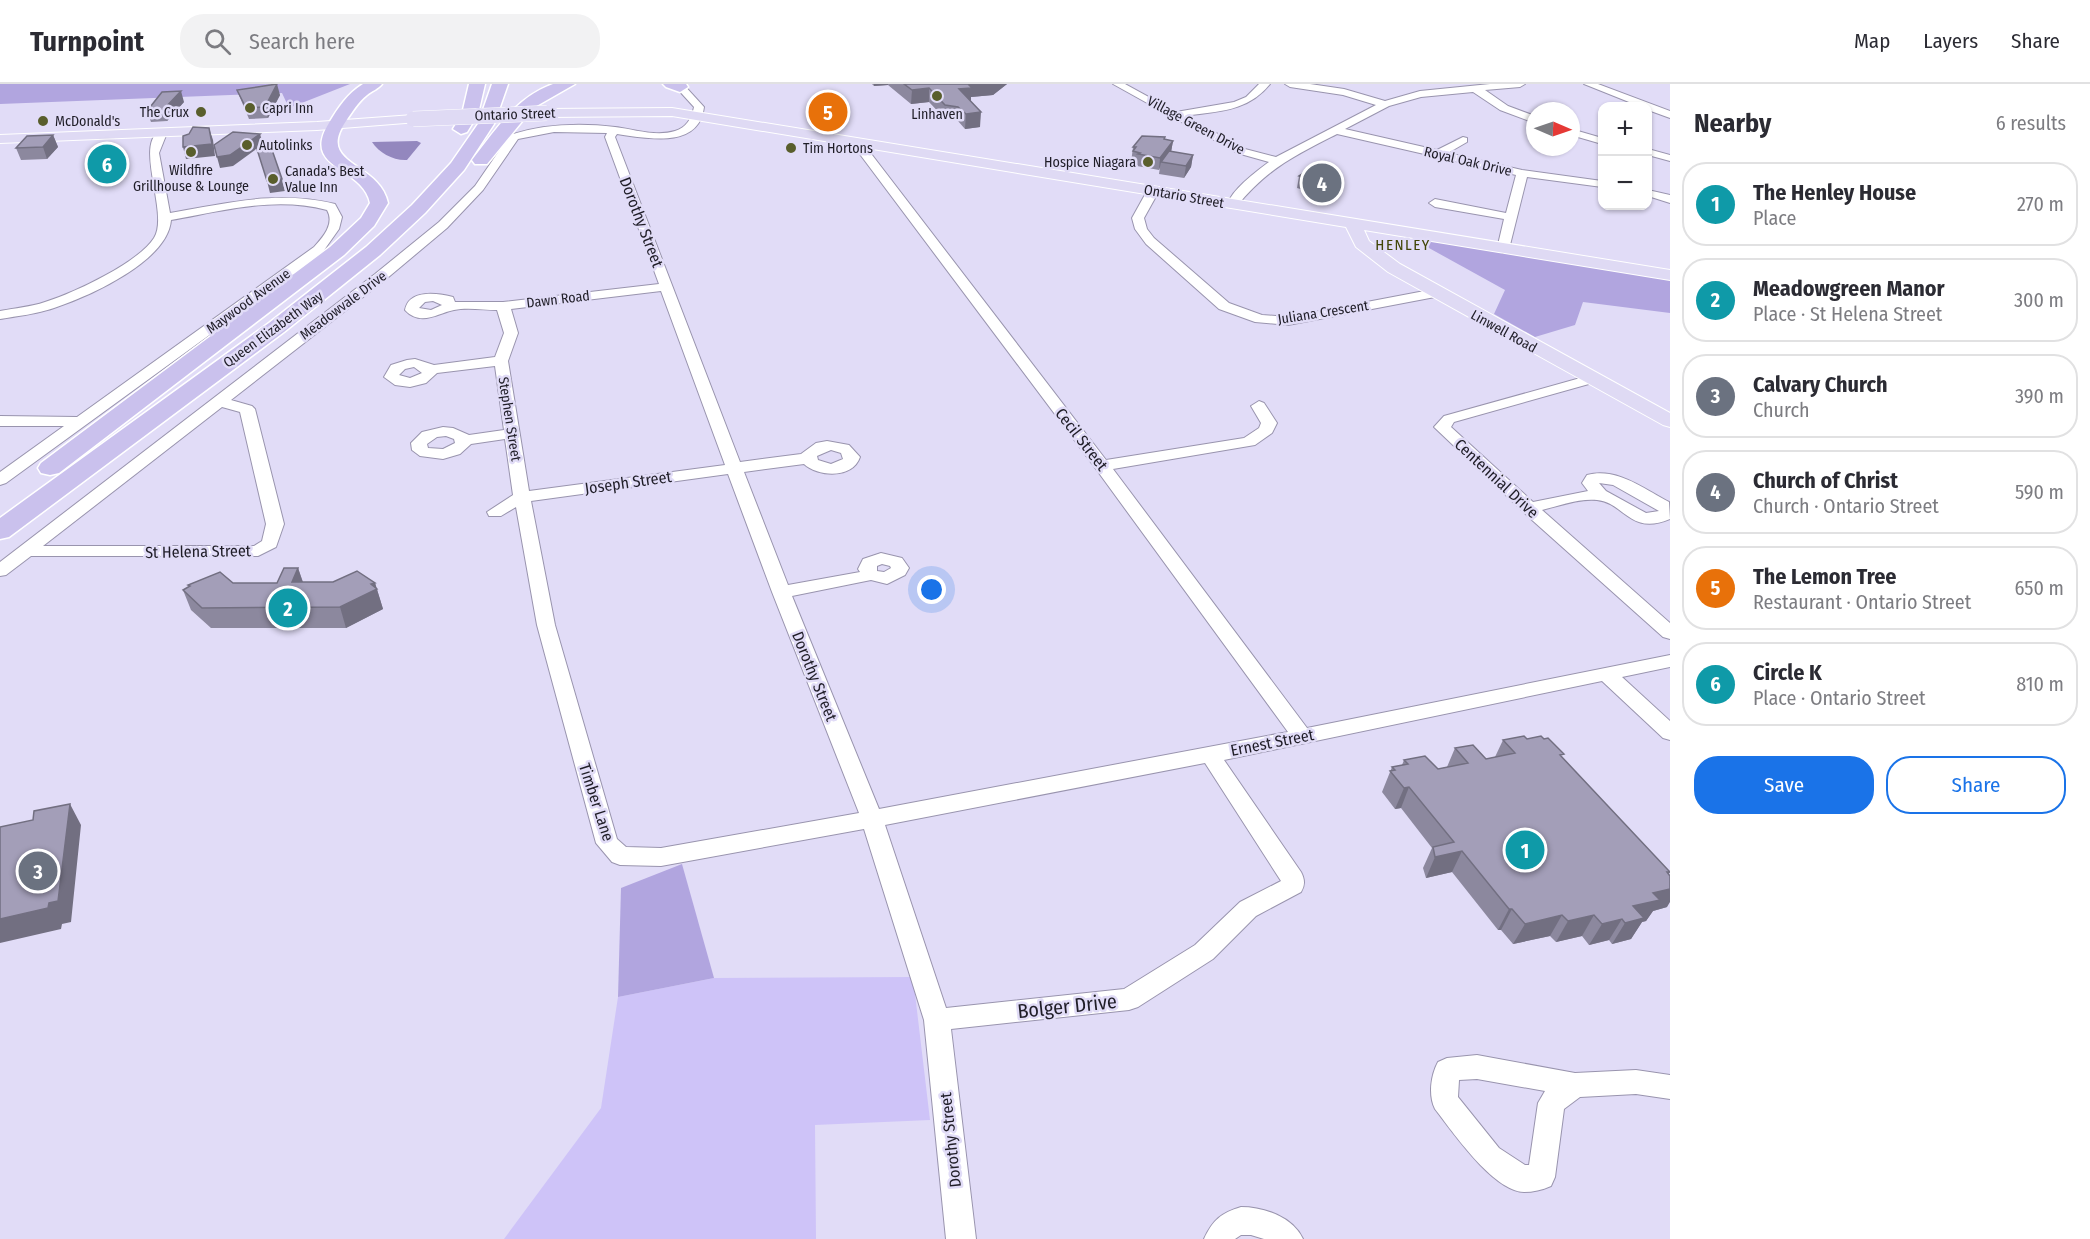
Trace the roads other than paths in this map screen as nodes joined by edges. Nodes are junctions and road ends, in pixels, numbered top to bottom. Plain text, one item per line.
1 (374, 84) edge
2 (477, 84) edge
3 (500, 84) edge
4 (567, 84) edge
5 (1118, 84) edge
6 (1265, 84) edge
7 (1290, 84) edge
8 (1520, 84) edge
9 (1589, 84) edge
10 (676, 85) edge
11 (1476, 89) junction
12 (1384, 104) junction
13 (1175, 115) junction
14 (1670, 115) edge
15 (698, 117) junction
16 (1526, 117) edge
17 (332, 125) junction
18 (615, 130) junction
19 (1335, 130) junction
20 (162, 133) junction
21 (1580, 135) edge
22 (0, 139) edge
23 (1463, 140) dead end
24 (1598, 140) edge
25 (864, 143) junction
26 (1652, 153) edge
27 (1438, 154) junction
28 (1670, 158) edge
29 (1277, 162) junction
30 (1522, 173) junction
31 (1598, 183) edge
32 (1153, 191) junction
33 (1652, 194) edge
34 (1670, 199) edge
35 (1435, 203) dead end
36 (1232, 204) junction
37 (165, 217) junction
38 (1511, 217) junction
39 (1353, 224) junction
40 (1503, 249) junction
41 (1670, 276) edge
42 (335, 284) junction
43 (666, 286) junction
44 (1435, 292) junction
45 (449, 306) dead end
46 (503, 306) junction
47 (0, 315) edge
48 (501, 361) junction
49 (430, 370) dead end
50 (1591, 379) junction
51 (218, 401) junction
52 (1259, 406) dead end
53 (0, 421) edge
54 (82, 422) junction
55 (1670, 422) edge
56 (513, 432) junction
57 (464, 440) dead end
58 (809, 458) dead end
59 (1102, 465) junction
60 (734, 467) junction
61 (0, 480) edge
62 (1599, 494) dead end
63 (522, 497) junction
64 (0, 506) edge
65 (1530, 508) junction
66 (495, 512) dead end
67 (0, 531) edge
68 (27, 550) junction
69 (0, 571) edge
70 (871, 575) dead end
71 (781, 592) junction
72 (1670, 633) edge
73 (1670, 661) edge
74 (1606, 674) junction
75 (1670, 733) edge
76 (1302, 736) junction
77 (1210, 755) junction
78 (872, 819) junction
79 (937, 1020) junction
80 (1575, 1085) junction
81 (1670, 1087) edge
82 (961, 1239) edge
83 (1219, 1239) edge
84 (1288, 1239) edge

1 - 17 highway
2 - 64 highway, Queen Elizabeth Way
3 - 42 highway, Queen Elizabeth Way
4 - 42 highway
5 - 13 street, Village Green Drive
6 - 13 street
7 - 12 street
8 - 11 street
9 - 14 street
10 - 15 street
11 - 12 street
11 - 16 street
12 - 19 street
13 - 29 street, Village Green Drive
15 - 17 main road, Ontario Street
15 - 18 street, Meadowvale Drive
15 - 25 main road, Ontario Street
17 - 20 main road, Ontario Street
17 - 64 highway
18 - 43 street, Dorothy Street
18 - 51 street, Meadowvale Drive
19 - 27 street, Royal Oak Drive
19 - 29 street
20 - 22 main road, Ontario Street
20 - 37 street
21 - 24 street
23 - 27 street
25 - 32 main road, Ontario Street
25 - 59 street, Cecil Street
26 - 28 street
27 - 30 street, Royal Oak Drive
29 - 36 street
30 - 31 street, Royal Oak Drive
30 - 38 street
32 - 36 main road, Ontario Street
32 - 44 street, Juliana Crescent
33 - 34 street
35 - 38 street
36 - 39 main road, Ontario Street
37 - 47 street
37 - 54 street, Maywood Avenue
38 - 40 street
39 - 40 main road, Ontario Street
39 - 44 main road, Linwell Road
40 - 41 main road, Ontario Street
42 - 67 highway, Queen Elizabeth Way
43 - 46 street, Dawn Road
43 - 60 street, Dorothy Street
44 - 50 main road, Linwell Road
45 - 46 street, Dawn Road
46 - 48 street, Stephen Street
48 - 49 street
48 - 56 street, Stephen Street
50 - 55 main road, Linwell Road
50 - 65 street, Centennial Drive
51 - 68 street, Meadowvale Drive
51 - 68 street, St Helena Street
52 - 59 street
53 - 54 street
54 - 61 street, Maywood Avenue
56 - 57 street
56 - 63 street, Stephen Street
58 - 60 street, Joseph Street
59 - 76 street, Cecil Street
60 - 63 street, Joseph Street
60 - 71 street, Dorothy Street
62 - 65 street
63 - 66 street
63 - 78 street, Timber Lane
65 - 72 street, Centennial Drive
68 - 69 street, Meadowvale Drive
70 - 71 street
71 - 78 street, Dorothy Street
73 - 74 street, Ernest Street
74 - 75 street
74 - 76 street, Ernest Street
76 - 77 street, Ernest Street
77 - 78 street, Ernest Street
77 - 79 street, Bolger Drive
78 - 79 street, Dorothy Street
79 - 82 street, Dorothy Street
80 - 80 street
80 - 81 street
83 - 84 street

